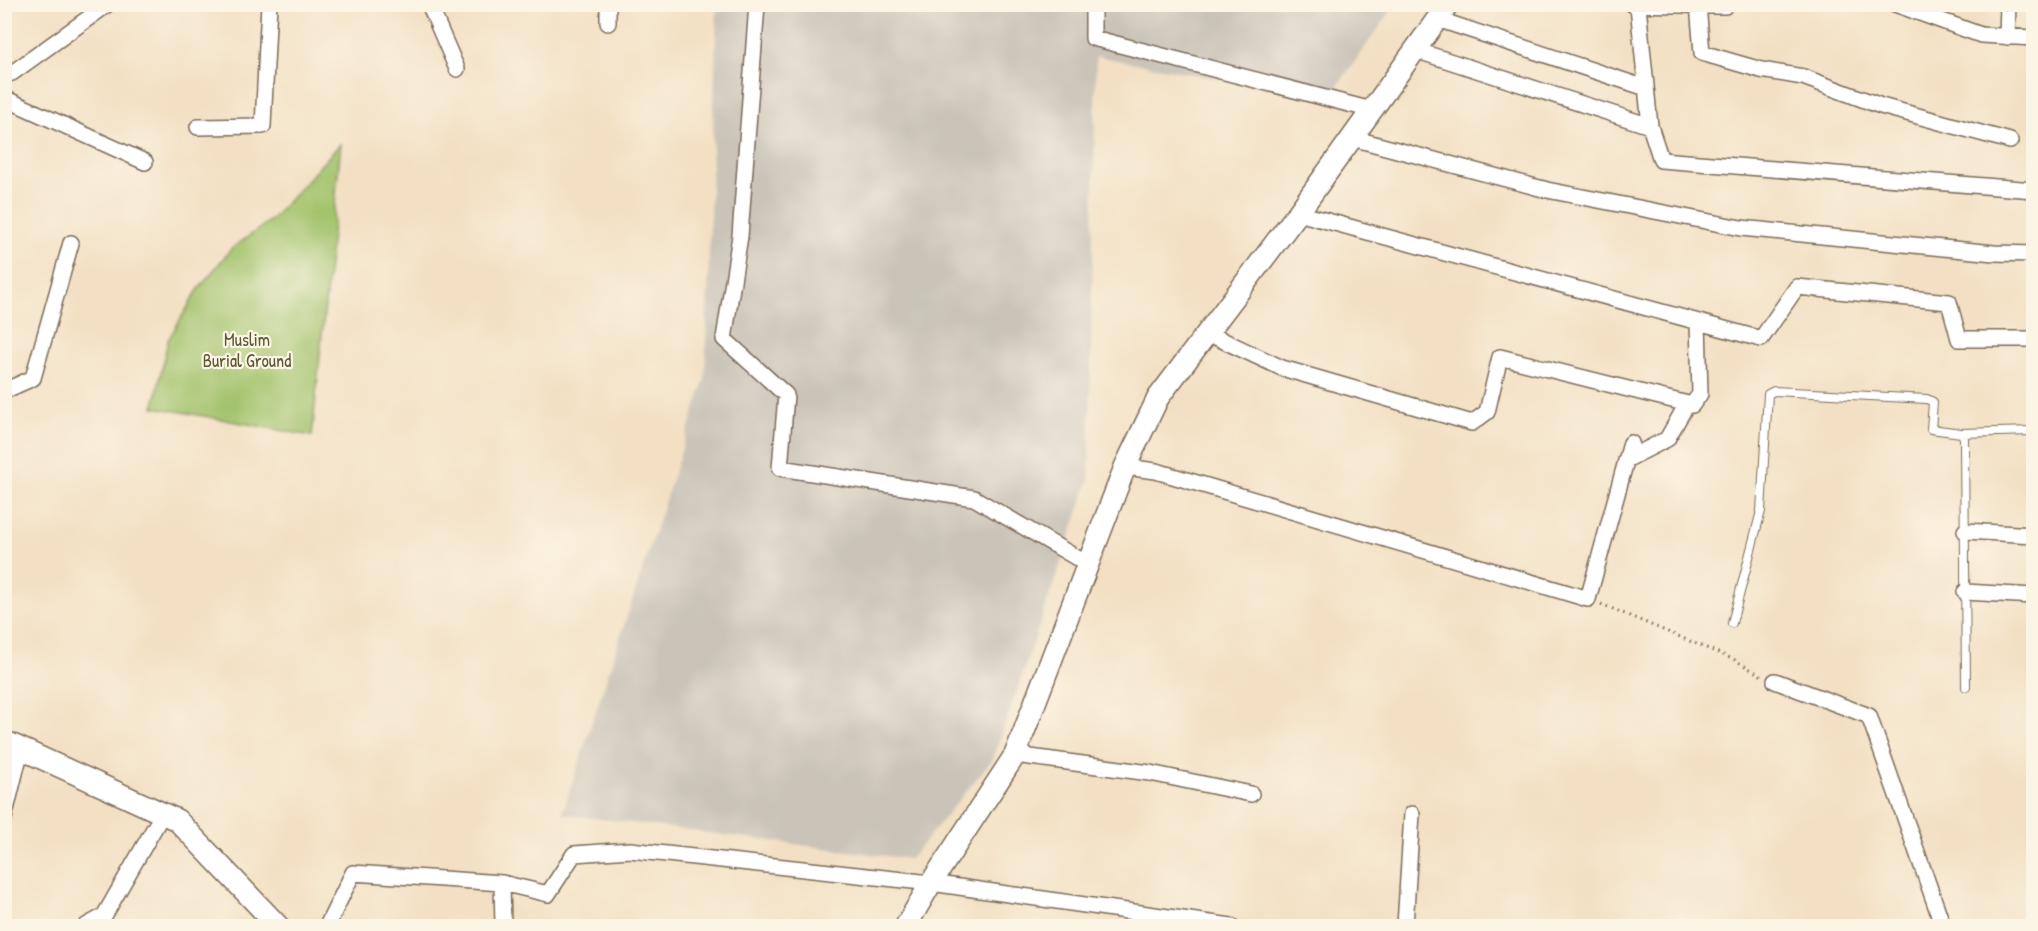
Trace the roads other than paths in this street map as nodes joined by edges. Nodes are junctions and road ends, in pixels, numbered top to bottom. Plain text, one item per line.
1 (108, 4) edge
2 (269, 4) edge
3 (429, 4) edge
4 (608, 4) edge
5 (757, 4) edge
6 (1093, 4) edge
7 (1896, 4) edge
8 (2008, 4) edge
9 (1635, 5) edge
10 (1698, 5) edge
11 (1725, 6) dead end
12 (1442, 12) edge
13 (608, 23) dead end
14 (2007, 37) junction
15 (2034, 38) edge
16 (1415, 50) junction
17 (457, 69) dead end
18 (4, 74) edge
19 (1646, 88) junction
20 (4, 98) edge
21 (1372, 110) junction
22 (1650, 126) junction
23 (198, 127) dead end
24 (1352, 138) junction
25 (2010, 141) dead end
26 (146, 162) dead end
27 (2034, 190) edge
28 (1298, 213) junction
29 (71, 243) dead end
30 (2034, 254) edge
31 (1698, 322) junction
32 (1207, 333) junction
33 (2034, 339) edge
34 (4, 391) edge
35 (1687, 404) junction
36 (2034, 431) edge
37 (1961, 433) junction
38 (1631, 443) dead end
39 (1626, 460) junction
40 (1125, 467) junction
41 (1965, 531) junction
42 (2034, 535) edge
43 (1089, 565) junction
44 (1965, 592) junction
45 (2034, 596) edge
46 (1732, 623) dead end
47 (1775, 681) road end
48 (1966, 687) dead end
49 (13, 745) edge
50 (1015, 755) junction
51 (1251, 794) dead end
52 (162, 813) junction
53 (1413, 814) dead end
54 (4, 818) edge
55 (502, 883) junction
56 (932, 883) junction
57 (104, 916) junction
58 (86, 927) edge
59 (115, 927) edge
60 (278, 927) edge
61 (327, 927) edge
62 (503, 927) edge
63 (906, 927) edge
64 (1231, 927) edge
65 (1405, 927) edge
66 (1943, 927) edge

1 - 18 street
2 - 23 street
3 - 17 street
4 - 13 street
5 - 43 street
6 - 21 street
7 - 14 street
8 - 14 street
9 - 10 street
9 - 19 street
10 - 11 street
10 - 25 street
12 - 16 main road
12 - 19 street
14 - 15 street
16 - 21 main road
16 - 22 street
19 - 22 street
20 - 26 street
21 - 24 main road
22 - 27 street
24 - 28 main road
24 - 30 street
28 - 31 street
28 - 32 main road
29 - 34 street
31 - 33 street
31 - 35 street
32 - 35 street
32 - 40 main road
35 - 39 street
36 - 37 lane
37 - 41 lane
37 - 46 lane
38 - 39 street
39 - 40 street
40 - 43 main road
41 - 42 street
41 - 44 lane
43 - 50 main road
44 - 45 street
44 - 48 lane
47 - 66 street
49 - 52 main road
49 - 54 street
50 - 51 street
50 - 56 main road
52 - 57 street
52 - 60 main road
53 - 65 street
55 - 56 street
55 - 61 street
55 - 62 street
56 - 63 main road
56 - 64 street
57 - 58 street
57 - 59 street

